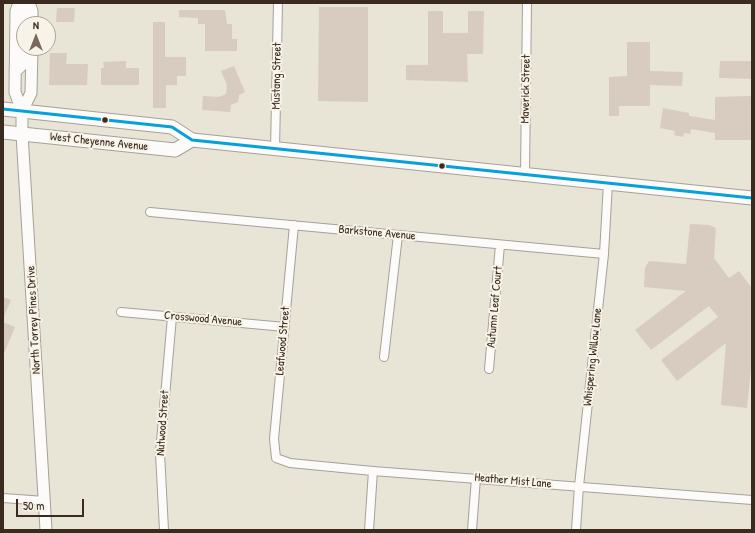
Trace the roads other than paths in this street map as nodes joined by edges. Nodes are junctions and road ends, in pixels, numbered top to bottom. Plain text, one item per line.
1 (20, 3) edge
2 (29, 3) edge
3 (278, 3) edge
4 (527, 3) edge
5 (22, 16) edge
6 (32, 16) edge
7 (24, 56) edge
8 (32, 56) edge
9 (15, 72) junction
10 (3, 109) edge
11 (22, 111) junction
12 (3, 132) edge
13 (22, 134) junction
14 (192, 140) junction
15 (275, 149) junction
16 (525, 175) junction
17 (608, 183) junction
18 (752, 198) edge
19 (150, 212) dead end
20 (294, 225) junction
21 (398, 234) junction
22 (500, 245) junction
23 (604, 254) junction
24 (121, 312) dead end
25 (172, 317) junction
26 (284, 327) junction
27 (384, 357) dead end
28 (489, 369) dead end
29 (276, 458) joint
30 (373, 471) junction
31 (476, 478) junction
32 (579, 486) junction
33 (3, 498) edge
34 (752, 500) edge
35 (45, 501) junction
36 (46, 530) edge
37 (164, 530) edge
38 (369, 530) edge
39 (472, 530) edge
40 (576, 530) edge

1 - 5 main road
1 - 9 main road, North Torrey Pines Drive
2 - 6 main road
3 - 15 street, Mustang Street
4 - 16 street, Maverick Street
7 - 9 main road
8 - 11 main road, North Torrey Pines Drive
9 - 11 main road, North Torrey Pines Drive
10 - 11 main road, West Cheyenne Avenue
11 - 13 main road, North Torrey Pines Drive
11 - 14 main road, West Cheyenne Avenue
12 - 13 main road, West Cheyenne Avenue
13 - 14 main road, West Cheyenne Avenue
13 - 35 main road, North Torrey Pines Drive
14 - 15 main road, West Cheyenne Avenue
15 - 16 main road, West Cheyenne Avenue
16 - 17 main road, West Cheyenne Avenue
17 - 18 main road, West Cheyenne Avenue
17 - 23 street, Whispering Willow Lane
19 - 20 street, Barkstone Avenue
20 - 21 street, Barkstone Avenue
20 - 26 street, Leafwood Street
21 - 22 street, Barkstone Avenue
21 - 27 street
22 - 23 street, Barkstone Avenue
22 - 28 street, Autumn Leaf Court
23 - 32 street, Whispering Willow Lane
24 - 25 street, Crosswood Avenue
25 - 26 street, Crosswood Avenue
25 - 37 street, Nutwood Street
26 - 29 street, Leafwood Street
29 - 30 street, Heather Mist Lane
30 - 31 street, Heather Mist Lane
30 - 38 street
31 - 32 street, Heather Mist Lane
31 - 39 street
32 - 34 street, Heather Mist Lane
32 - 40 street, Whispering Willow Lane
33 - 35 street
35 - 36 main road, North Torrey Pines Drive

